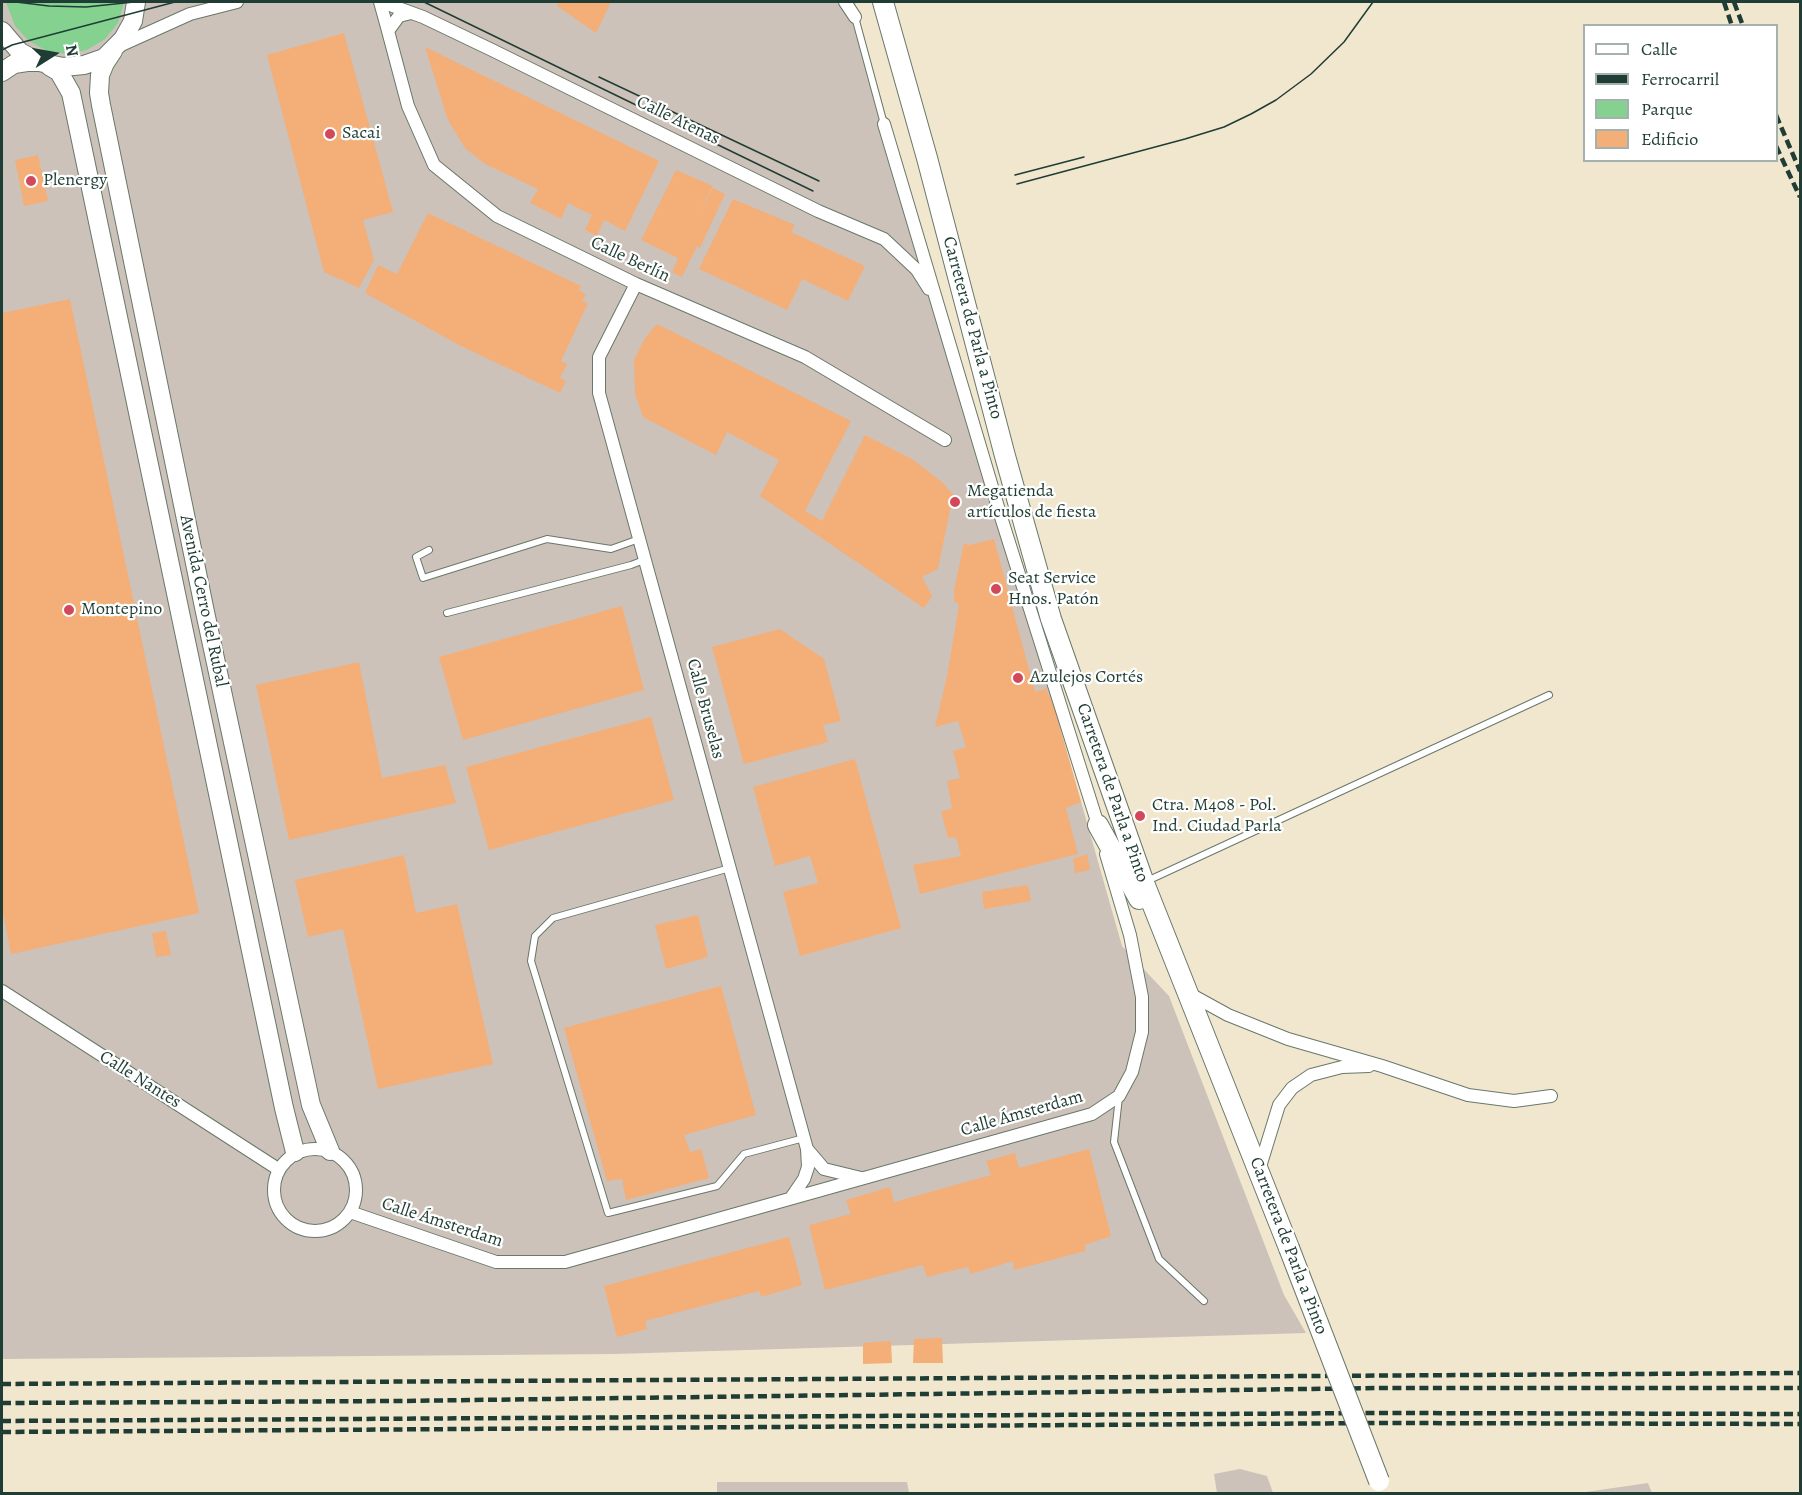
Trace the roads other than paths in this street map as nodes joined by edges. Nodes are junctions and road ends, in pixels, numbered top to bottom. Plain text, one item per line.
1 (136, 2) edge
2 (237, 2) edge
3 (381, 2) edge
4 (844, 2) edge
5 (851, 2) edge
6 (883, 2) edge
7 (411, 13) junction
8 (855, 17) junction
9 (388, 31) junction
10 (2, 32) edge
11 (114, 49) junction
12 (44, 64) junction
13 (2, 72) edge
14 (884, 124) joint
15 (636, 284) junction
16 (937, 300) junction
17 (945, 440) dead end
18 (639, 539) junction
19 (429, 550) dead end
20 (645, 560) junction
21 (447, 613) dead end
22 (1549, 694) dead end
23 (1098, 825) junction
24 (730, 868) junction
25 (1144, 883) junction
26 (1179, 970) junction
27 (2, 992) edge
28 (1188, 993) junction
29 (1382, 1066) junction
30 (1119, 1096) junction
31 (1551, 1096) dead end
32 (805, 1143) junction
33 (330, 1151) junction
34 (295, 1152) junction
35 (278, 1169) junction
36 (1258, 1171) junction
37 (862, 1178) junction
38 (791, 1198) junction
39 (350, 1212) junction
40 (1204, 1301) dead end
41 (1382, 1487) edge

1 - 11 street, Avenida Cerro del Rubal
2 - 11 street
3 - 7 street, Calle Atenas
3 - 9 street, Calle Berlín
4 - 8 street
5 - 8 lane
6 - 25 main road, Carretera de Parla a Pinto
7 - 9 street
7 - 16 street, Calle Atenas
8 - 14 lane
9 - 15 street, Calle Berlín
10 - 12 street, Avenida Cerro del Rubal
11 - 12 street
11 - 33 street, Avenida Cerro del Rubal
12 - 13 street
12 - 34 street, Avenida Cerro del Rubal
14 - 16 street, Calle Ámsterdam
15 - 17 street, Calle Berlín
15 - 18 street, Calle Bruselas
16 - 23 street, Calle Ámsterdam
18 - 19 lane
18 - 20 street, Calle Bruselas
20 - 21 lane
20 - 24 street, Calle Bruselas
22 - 25 lane
23 - 26 main road
23 - 30 street, Calle Ámsterdam
24 - 32 street, Calle Bruselas
24 - 32 lane
25 - 26 main road, Carretera de Parla a Pinto
26 - 28 main road, Carretera de Parla a Pinto
27 - 35 street, Calle Nantes
28 - 29 street
28 - 36 main road, Carretera de Parla a Pinto
29 - 31 street
29 - 36 street
30 - 37 street, Calle Ámsterdam
30 - 40 lane
32 - 37 street
32 - 38 street
33 - 34 street
33 - 39 street
34 - 35 street
35 - 39 street
36 - 41 main road, Carretera de Parla a Pinto, bridge
37 - 38 street, Calle Ámsterdam
38 - 39 street, Calle Ámsterdam

